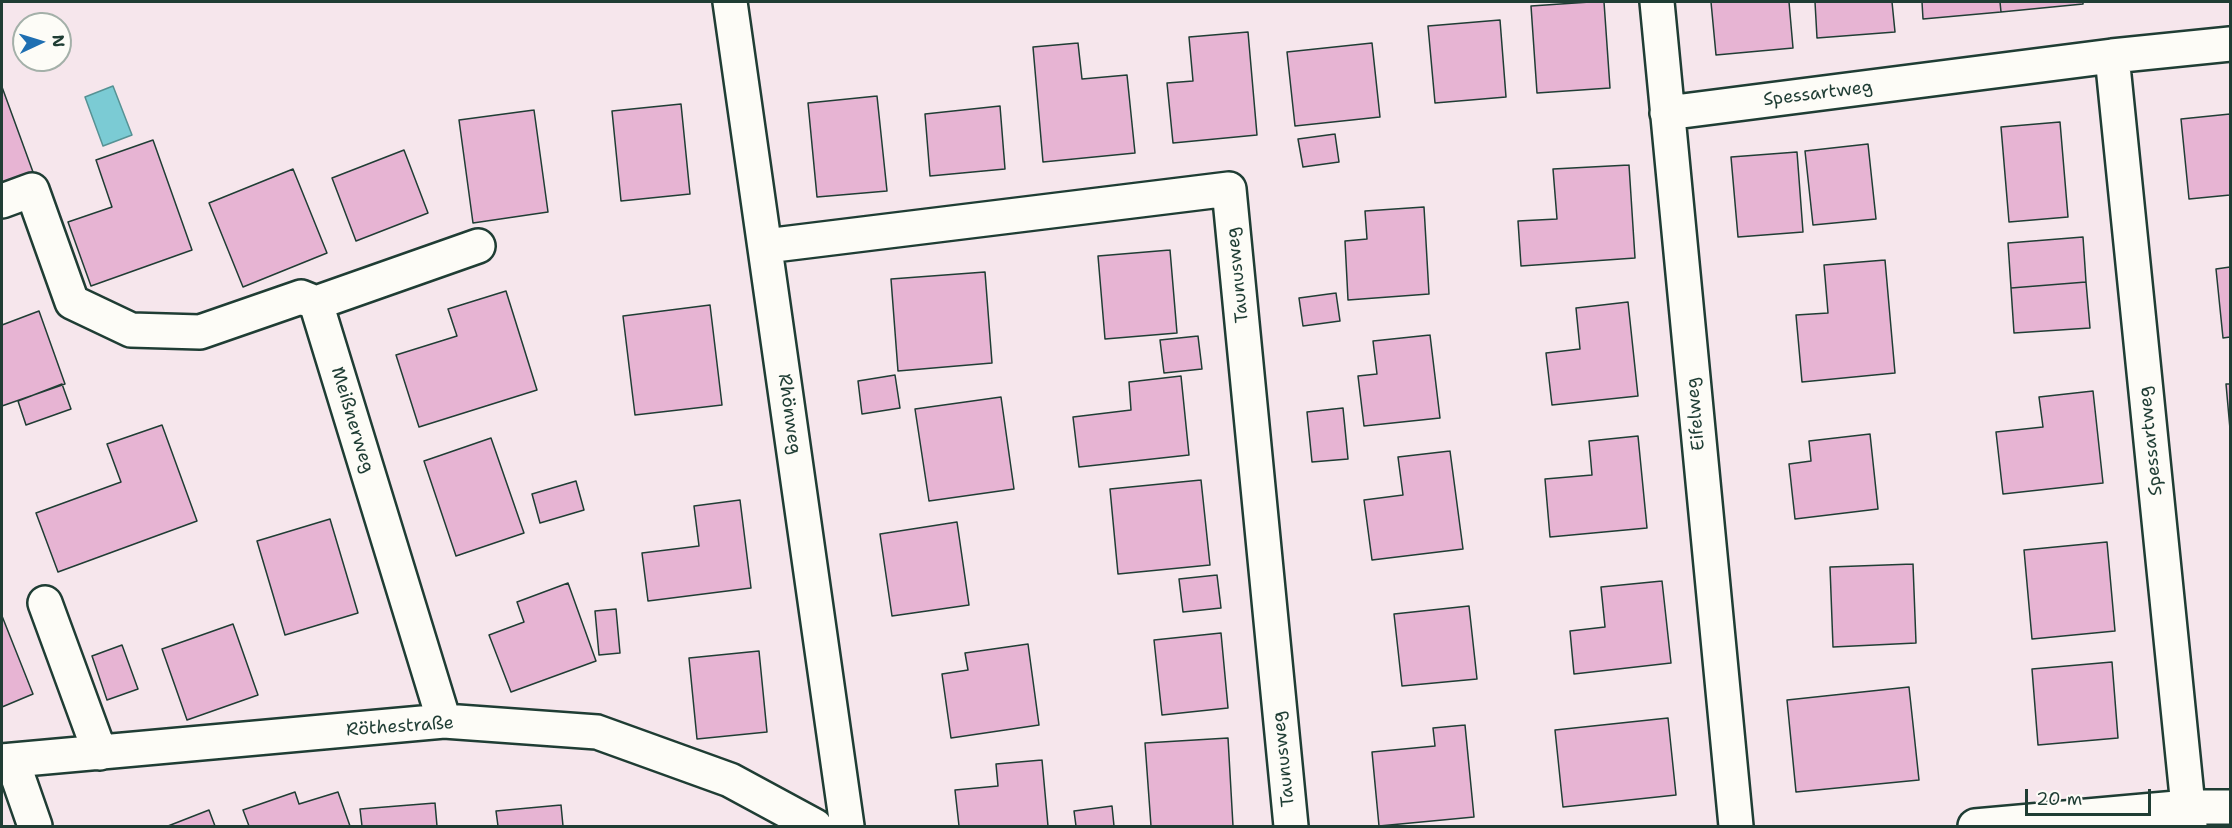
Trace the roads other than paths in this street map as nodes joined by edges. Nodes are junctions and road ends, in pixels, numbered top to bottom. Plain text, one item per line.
1 (730, 2) edge
2 (1657, 2) edge
3 (2230, 44) edge
4 (2112, 56) junction
5 (1667, 113) junction
6 (2, 201) edge
7 (478, 246) dead end
8 (766, 246) junction
9 (316, 303) junction
10 (45, 603) dead end
11 (444, 721) junction
12 (100, 753) junction
13 (7, 760) edge
14 (2230, 807) edge
15 (2189, 817) edge
16 (35, 826) edge
17 (815, 826) edge
18 (847, 826) edge
19 (1291, 826) edge
20 (1736, 826) edge
21 (1975, 826) edge

1 - 8 street, Rhönweg
2 - 5 street, Eifelweg
3 - 4 street, Spessartweg
4 - 5 street, Spessartweg
4 - 15 street, Spessartweg
5 - 20 street, Eifelweg
6 - 9 street
7 - 9 street
8 - 18 street, Rhönweg
8 - 19 street, Taunusweg
9 - 11 street, Meißnerweg
10 - 12 street
11 - 12 street, Röthestraße
11 - 17 street, Röthestraße
12 - 13 street, Röthestraße
13 - 16 street
14 - 15 street
15 - 21 street

